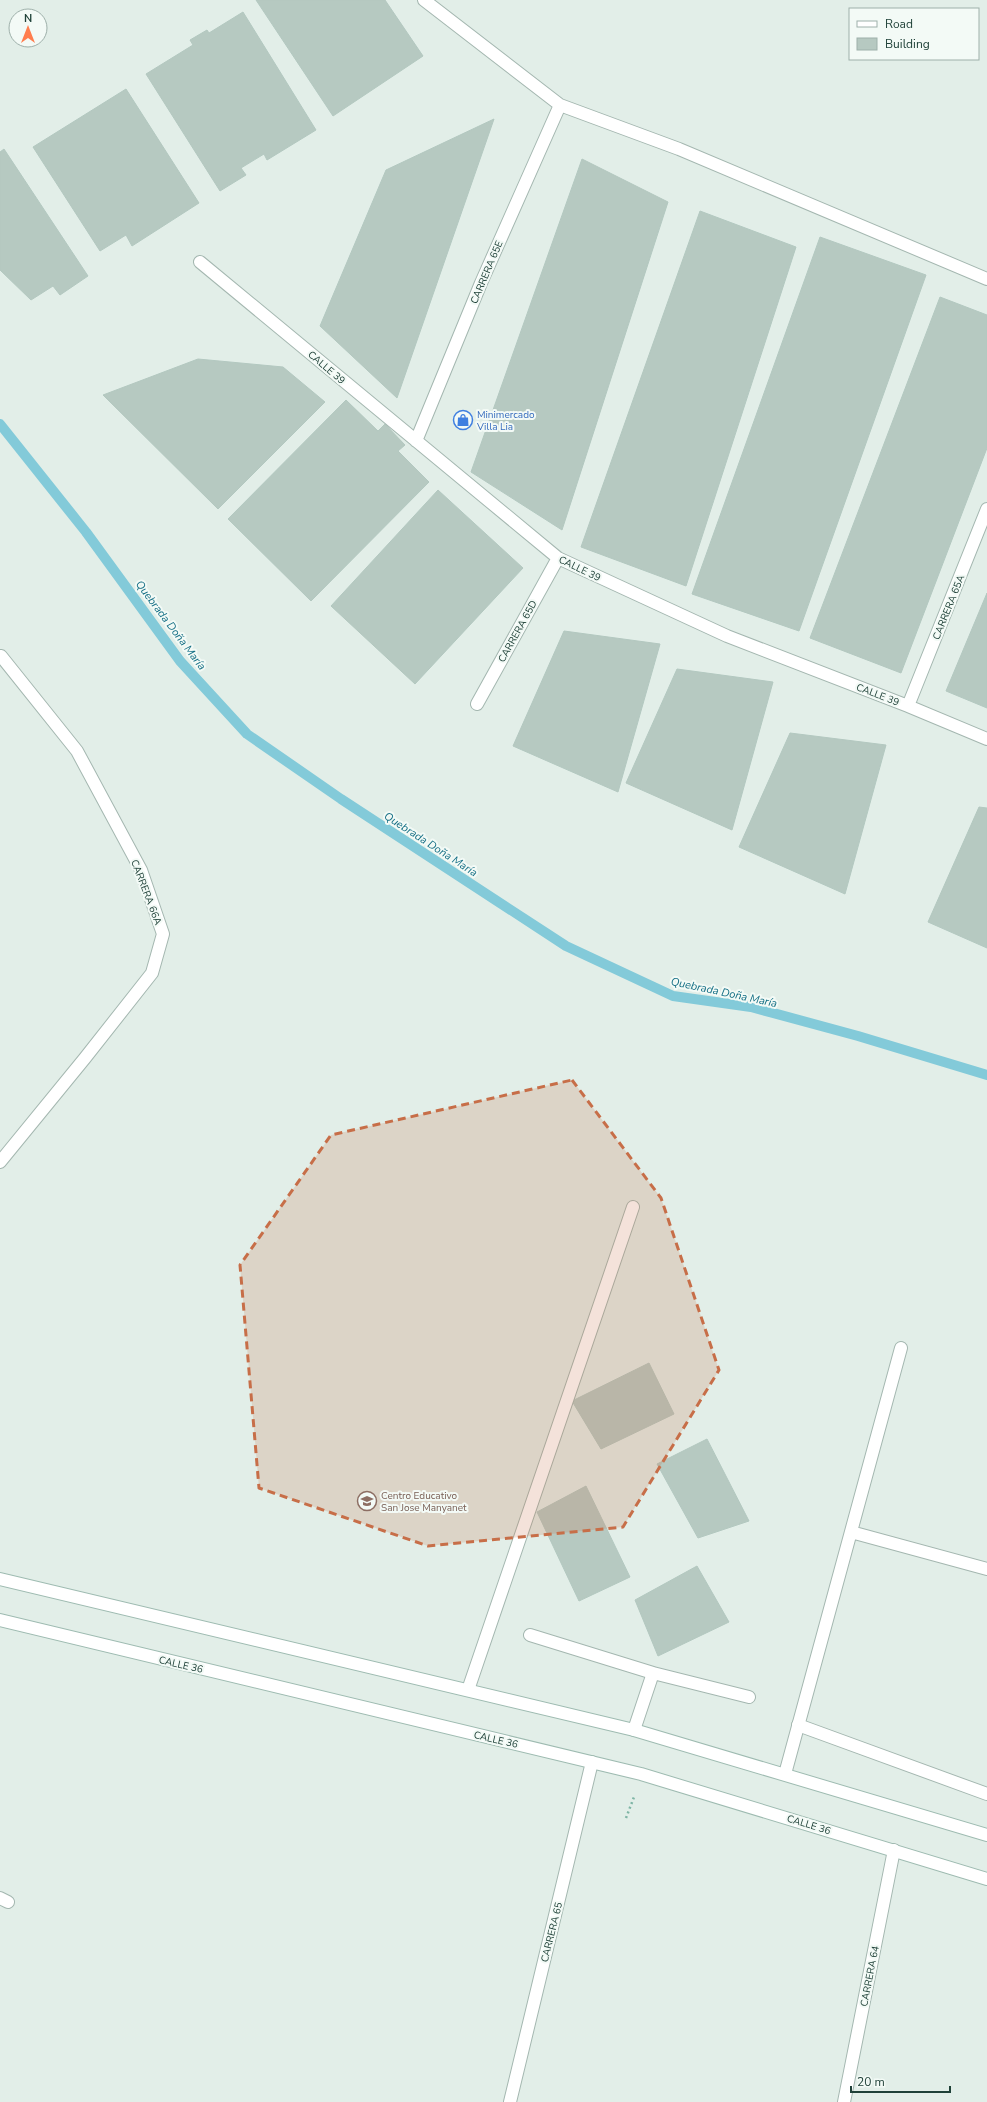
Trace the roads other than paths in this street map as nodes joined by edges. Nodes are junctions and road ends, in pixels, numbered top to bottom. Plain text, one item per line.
1 (424, 0) edge
2 (560, 105) junction
3 (200, 262) dead end
4 (987, 279) edge
5 (416, 441) junction
6 (987, 509) edge
7 (558, 558) junction
8 (1, 656) dead end
9 (477, 704) dead end
10 (908, 706) junction
11 (987, 739) edge
12 (0, 1162) edge
13 (633, 1207) dead end
14 (902, 1348) dead end
15 (851, 1532) junction
16 (987, 1569) edge
17 (0, 1580) edge
18 (0, 1620) edge
19 (530, 1635) dead end
20 (653, 1673) junction
21 (468, 1690) junction
22 (749, 1698) dead end
23 (798, 1726) junction
24 (634, 1730) junction
25 (592, 1762) junction
26 (785, 1774) junction
27 (987, 1794) edge
28 (987, 1835) edge
29 (894, 1850) junction
30 (987, 1879) edge
31 (510, 2102) edge
32 (844, 2102) edge

1 - 2 street
2 - 4 street
2 - 5 street, CARRERA 65E
3 - 5 street, CALLE 39
5 - 7 street, CALLE 39
6 - 10 street, CARRERA 65A
7 - 9 street, CARRERA 65D
7 - 10 street, CALLE 39
8 - 12 street, CARRERA 66A
10 - 11 street, CALLE 39
13 - 21 street
14 - 15 street
15 - 16 street
15 - 23 street
17 - 21 street
18 - 25 street, CALLE 36
19 - 20 street
20 - 22 street
20 - 24 street
21 - 24 street
23 - 26 street
23 - 27 street
24 - 26 street
25 - 29 street, CALLE 36
25 - 31 street, CARRERA 65
26 - 28 street
29 - 30 street, CALLE 36
29 - 32 street, CARRERA 64

